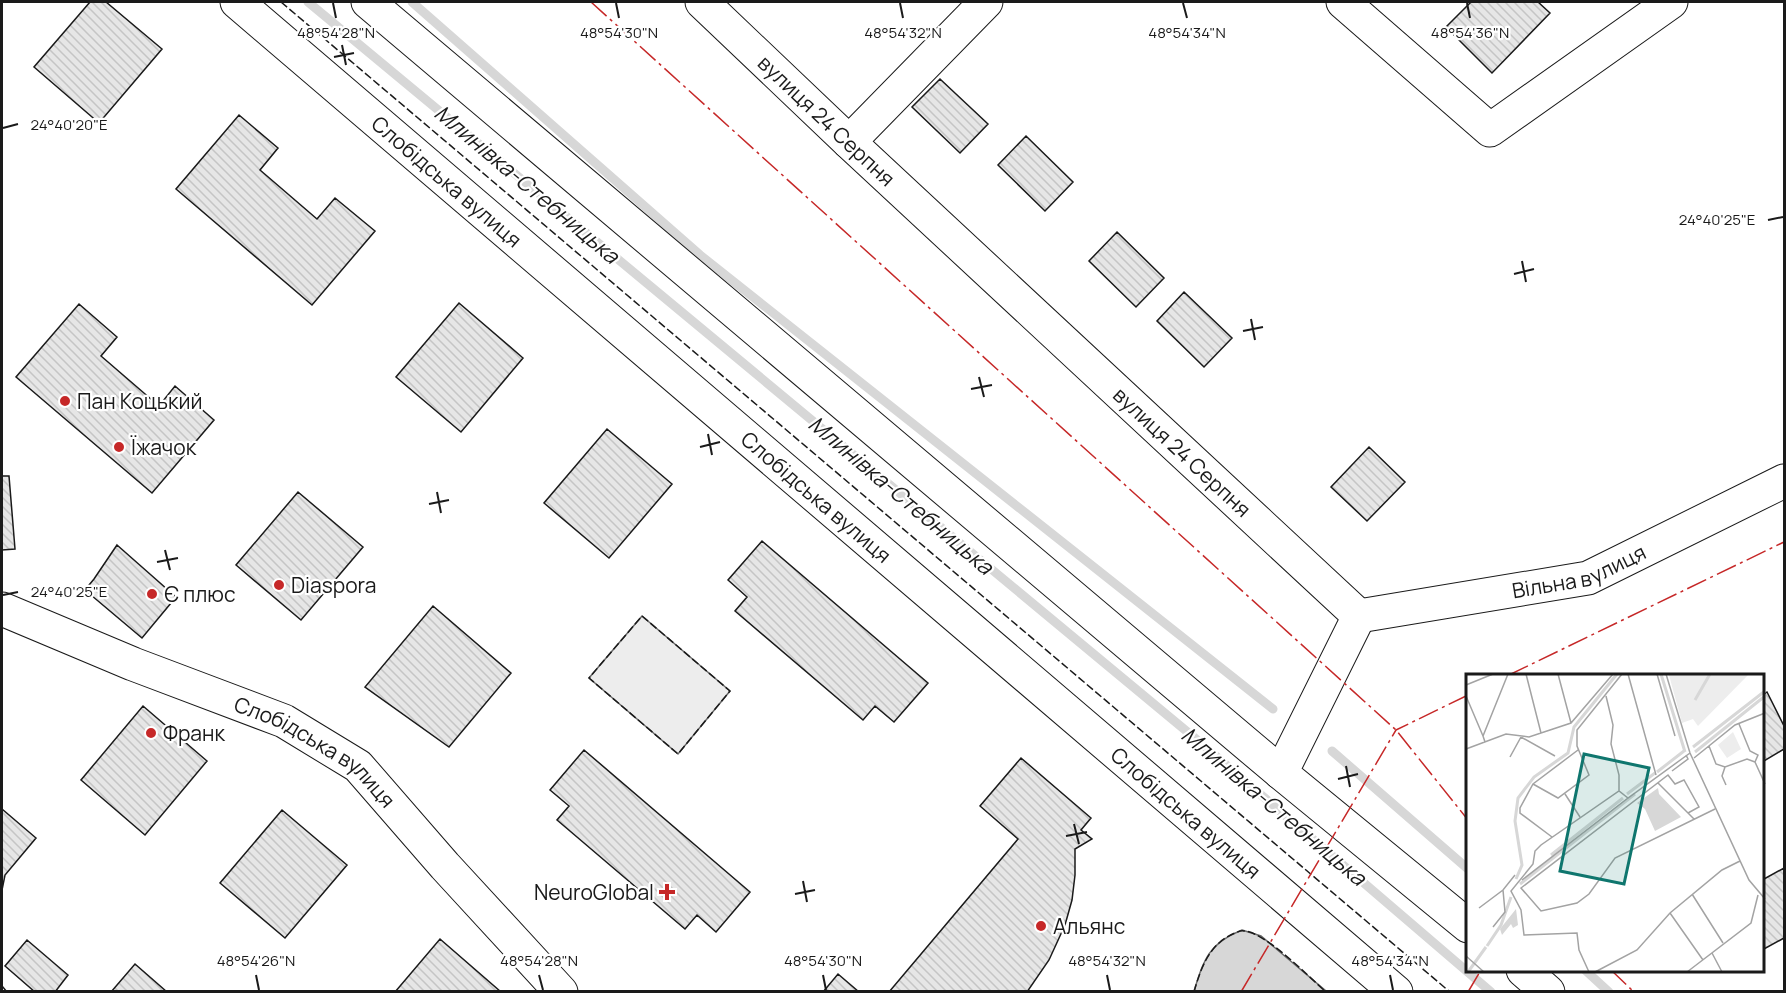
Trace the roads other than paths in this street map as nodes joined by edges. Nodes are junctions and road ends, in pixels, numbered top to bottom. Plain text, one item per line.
1 (237, 2) edge
2 (368, 2) edge
3 (702, 2) edge
4 (986, 2) edge
5 (1343, 2) edge
6 (1671, 2) edge
7 (849, 142) junction
8 (1785, 482) edge
9 (2, 609) edge
10 (1359, 616) junction
11 (1281, 773) junction
12 (1466, 924) edge
13 (1525, 972) edge
14 (561, 992) edge
15 (1396, 992) edge
16 (1548, 992) edge

1 - 15 street, Слобідська вулиця
2 - 11 street
3 - 7 street, вулиця 24 Серпня
4 - 7 street
5 - 6 street
7 - 10 street, вулиця 24 Серпня
8 - 10 street, Вільна вулиця
9 - 14 street, Слобідська вулиця
10 - 11 street
11 - 12 street
13 - 16 street

